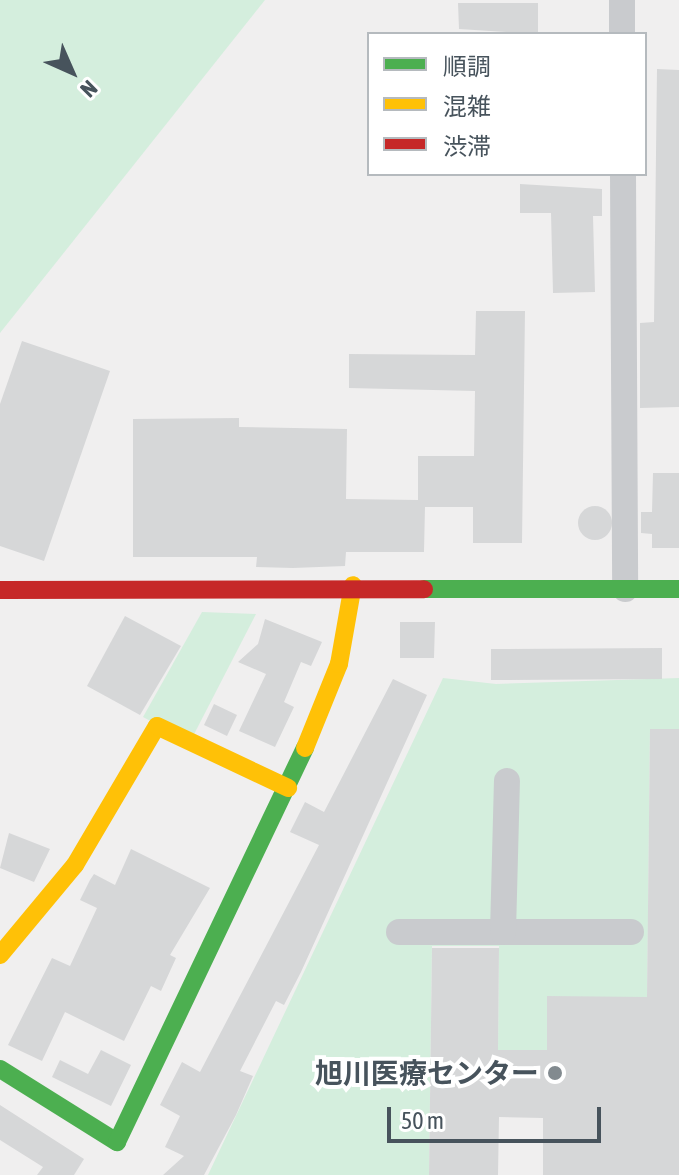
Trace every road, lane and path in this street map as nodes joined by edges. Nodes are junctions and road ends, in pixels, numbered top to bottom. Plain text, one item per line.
1 (622, 0) edge
2 (622, 32) edge
3 (623, 176) edge
4 (353, 585) junction
5 (625, 589) junction
6 (679, 589) edge
7 (0, 590) edge
8 (507, 781) dead end
9 (288, 788) junction
10 (399, 932) dead end
11 (503, 932) junction
12 (631, 932) dead end
13 (0, 955) edge
14 (0, 1069) edge

1 - 2 street
3 - 5 street
4 - 5 street
4 - 7 street
4 - 9 street
5 - 6 street
8 - 11 street
9 - 13 street
9 - 14 street
10 - 11 street
11 - 12 street

